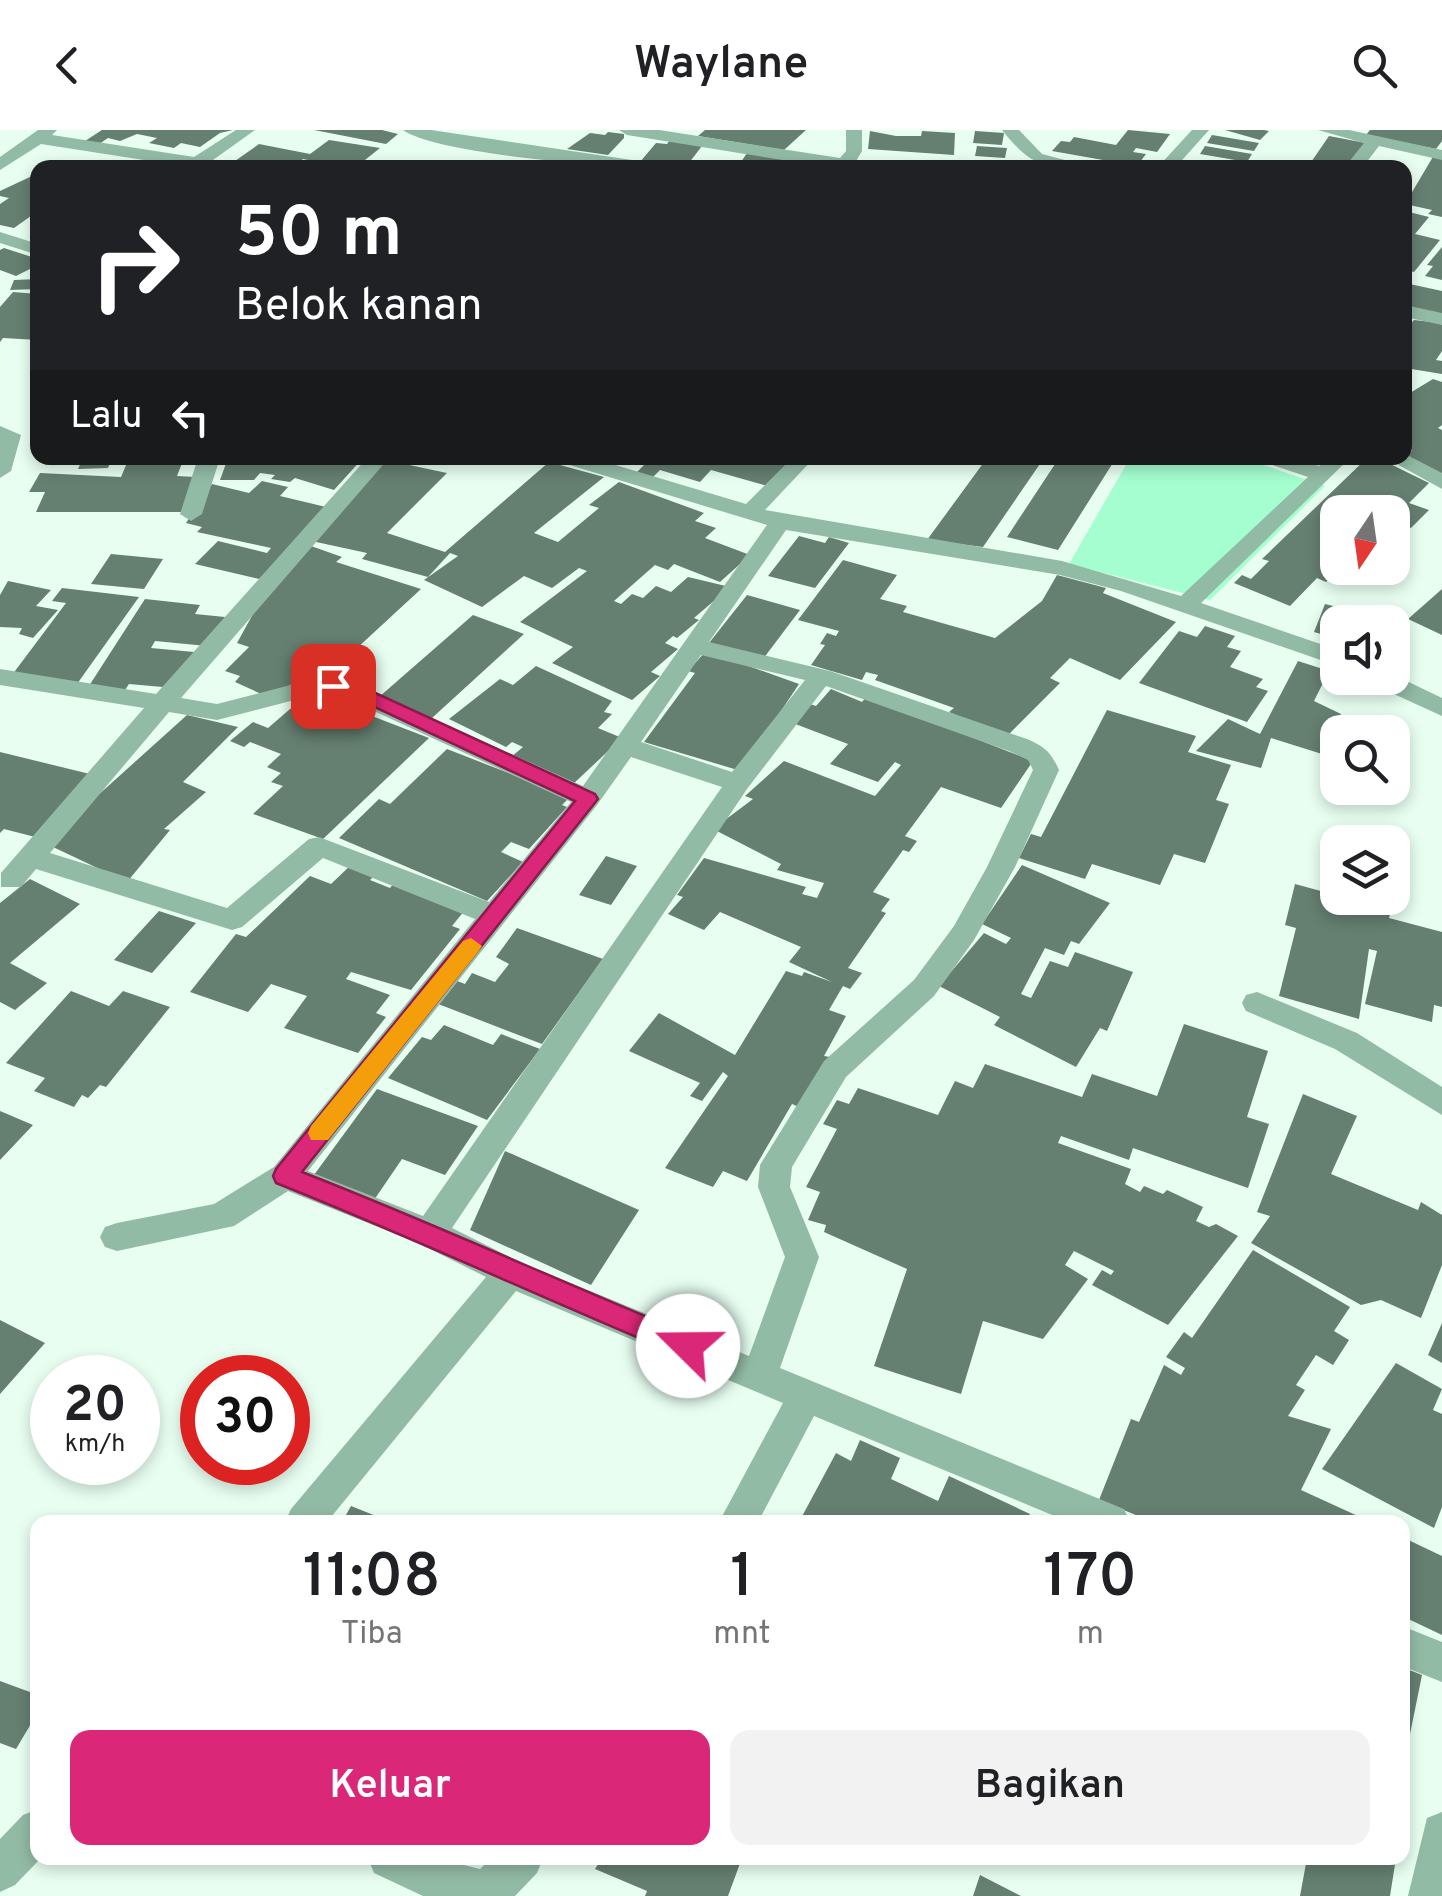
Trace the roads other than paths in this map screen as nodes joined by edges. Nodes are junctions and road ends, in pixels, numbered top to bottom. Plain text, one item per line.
1 (247, 130) edge
2 (411, 130) edge
3 (627, 130) edge
4 (854, 130) edge
5 (1010, 130) edge
6 (1201, 130) edge
7 (1326, 130) edge
8 (43, 134) edge
9 (696, 135) edge
10 (1375, 141) junction
11 (1442, 155) edge
12 (187, 160) edge
13 (201, 160) edge
14 (592, 160) edge
15 (815, 160) edge
16 (847, 160) edge
17 (1046, 160) edge
18 (1173, 160) edge
19 (1359, 160) edge
20 (0, 165) edge
21 (0, 237) edge
22 (30, 247) edge
23 (1412, 313) edge
24 (1442, 319) edge
25 (0, 432) edge
26 (207, 465) edge
27 (372, 465) edge
28 (593, 465) edge
29 (799, 465) edge
30 (1295, 465) edge
31 (1332, 465) edge
32 (1410, 465) edge
33 (0, 470) edge
34 (1321, 474) junction
35 (1442, 482) edge
36 (191, 514) dead end
37 (764, 518) junction
38 (1184, 606) junction
39 (696, 646) junction
40 (1320, 653) edge
41 (821, 676) junction
42 (0, 677) edge
43 (1410, 692) edge
44 (162, 704) junction
45 (1442, 708) edge
46 (625, 746) junction
47 (738, 783) junction
48 (588, 799) junction
49 (31, 857) junction
50 (11, 880) dead end
51 (495, 916) junction
52 (1257, 1003) dead end
53 (1442, 1102) edge
54 (285, 1176) junction
55 (430, 1233) junction
56 (117, 1237) dead end
57 (510, 1273) junction
58 (760, 1376) junction
59 (807, 1394) junction
60 (310, 1515) edge
61 (742, 1515) edge
62 (1094, 1515) edge
63 (1410, 1649) edge
64 (1442, 1662) edge
65 (1442, 1833) edge
66 (30, 1838) edge
67 (404, 1865) edge
68 (515, 1865) edge
69 (0, 1870) edge
70 (1430, 1896) edge

1 - 13 street
2 - 14 street
3 - 9 street
4 - 16 street
5 - 17 street
6 - 18 street
7 - 10 street
8 - 12 street
8 - 20 street
9 - 15 street
10 - 11 street
10 - 19 street
21 - 22 street
23 - 24 street
25 - 33 street
26 - 36 street
27 - 44 street
28 - 37 street
29 - 37 street
30 - 34 street
31 - 34 street
32 - 35 street
34 - 38 street
37 - 38 street
37 - 39 street
38 - 40 street
39 - 41 street
39 - 46 street
41 - 47 street
41 - 58 street
42 - 44 street
43 - 45 street
44 - 48 street
44 - 49 street
46 - 47 street
46 - 48 street
47 - 55 street
48 - 51 street
49 - 50 street
49 - 51 street
51 - 54 street
52 - 53 street
54 - 55 street
54 - 56 street
55 - 57 street
57 - 58 street
57 - 60 street
58 - 59 street
59 - 61 street
59 - 62 street
63 - 64 street
65 - 70 street
66 - 69 street
67 - 68 street

